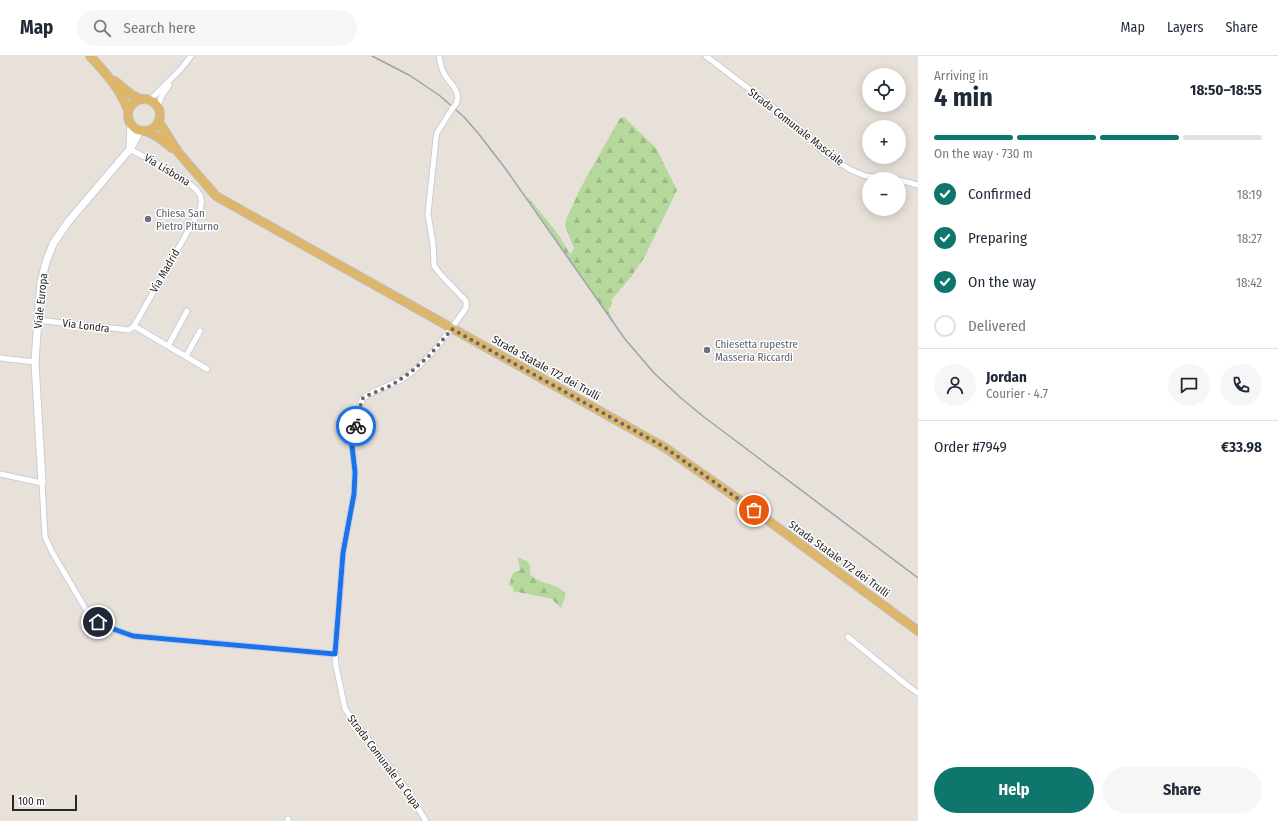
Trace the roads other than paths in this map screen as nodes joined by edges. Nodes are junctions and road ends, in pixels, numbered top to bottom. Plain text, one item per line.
1 (90, 56) edge
2 (191, 56) edge
3 (439, 56) edge
4 (706, 56) edge
5 (105, 73) junction
6 (173, 77) junction
7 (140, 99) junction
8 (150, 100) junction
9 (158, 107) junction
10 (128, 110) junction
11 (159, 122) junction
12 (131, 125) junction
13 (143, 131) junction
14 (130, 149) junction
15 (178, 152) junction
16 (862, 175) edge
17 (906, 182) edge
18 (918, 185) edge
19 (200, 195) joint
20 (187, 310) dead end
21 (37, 320) junction
22 (134, 326) junction
23 (452, 329) junction
24 (200, 331) dead end
25 (168, 346) junction
26 (186, 356) junction
27 (0, 358) edge
28 (36, 362) junction
29 (208, 369) dead end
30 (0, 474) edge
31 (42, 483) junction
32 (918, 631) edge
33 (848, 637) dead end
34 (335, 654) junction
35 (918, 693) edge
36 (426, 821) edge

1 - 5 main road
2 - 6 street
3 - 23 street, Strada Comunale La Cupa, bridge
4 - 16 street, Strada Comunale Masciale
5 - 7 main road
5 - 10 main road
6 - 8 street
6 - 9 street
7 - 8 main road
7 - 10 main road
8 - 9 main road
9 - 11 main road
10 - 12 main road
11 - 13 main road
11 - 15 main road, Strada Statale 172 dei Trulli
12 - 13 main road
12 - 14 street
13 - 14 street, Viale Europa
13 - 15 main road, Strada Statale 172 dei Trulli
14 - 19 street, Via Lisbona
14 - 21 street, Viale Europa
15 - 23 main road, Strada Statale 172 dei Trulli
17 - 18 street
19 - 22 street, Via Madrid
20 - 25 street
21 - 22 street, Via Londra
21 - 28 street, Viale Europa
22 - 25 street
23 - 32 main road, Strada Statale 172 dei Trulli
23 - 34 street, Strada Comunale La Cupa
24 - 26 street
25 - 26 street
26 - 29 street
27 - 28 street
28 - 31 street, Viale Europa
30 - 31 street
31 - 34 street
33 - 35 street
34 - 36 street, Strada Comunale La Cupa

